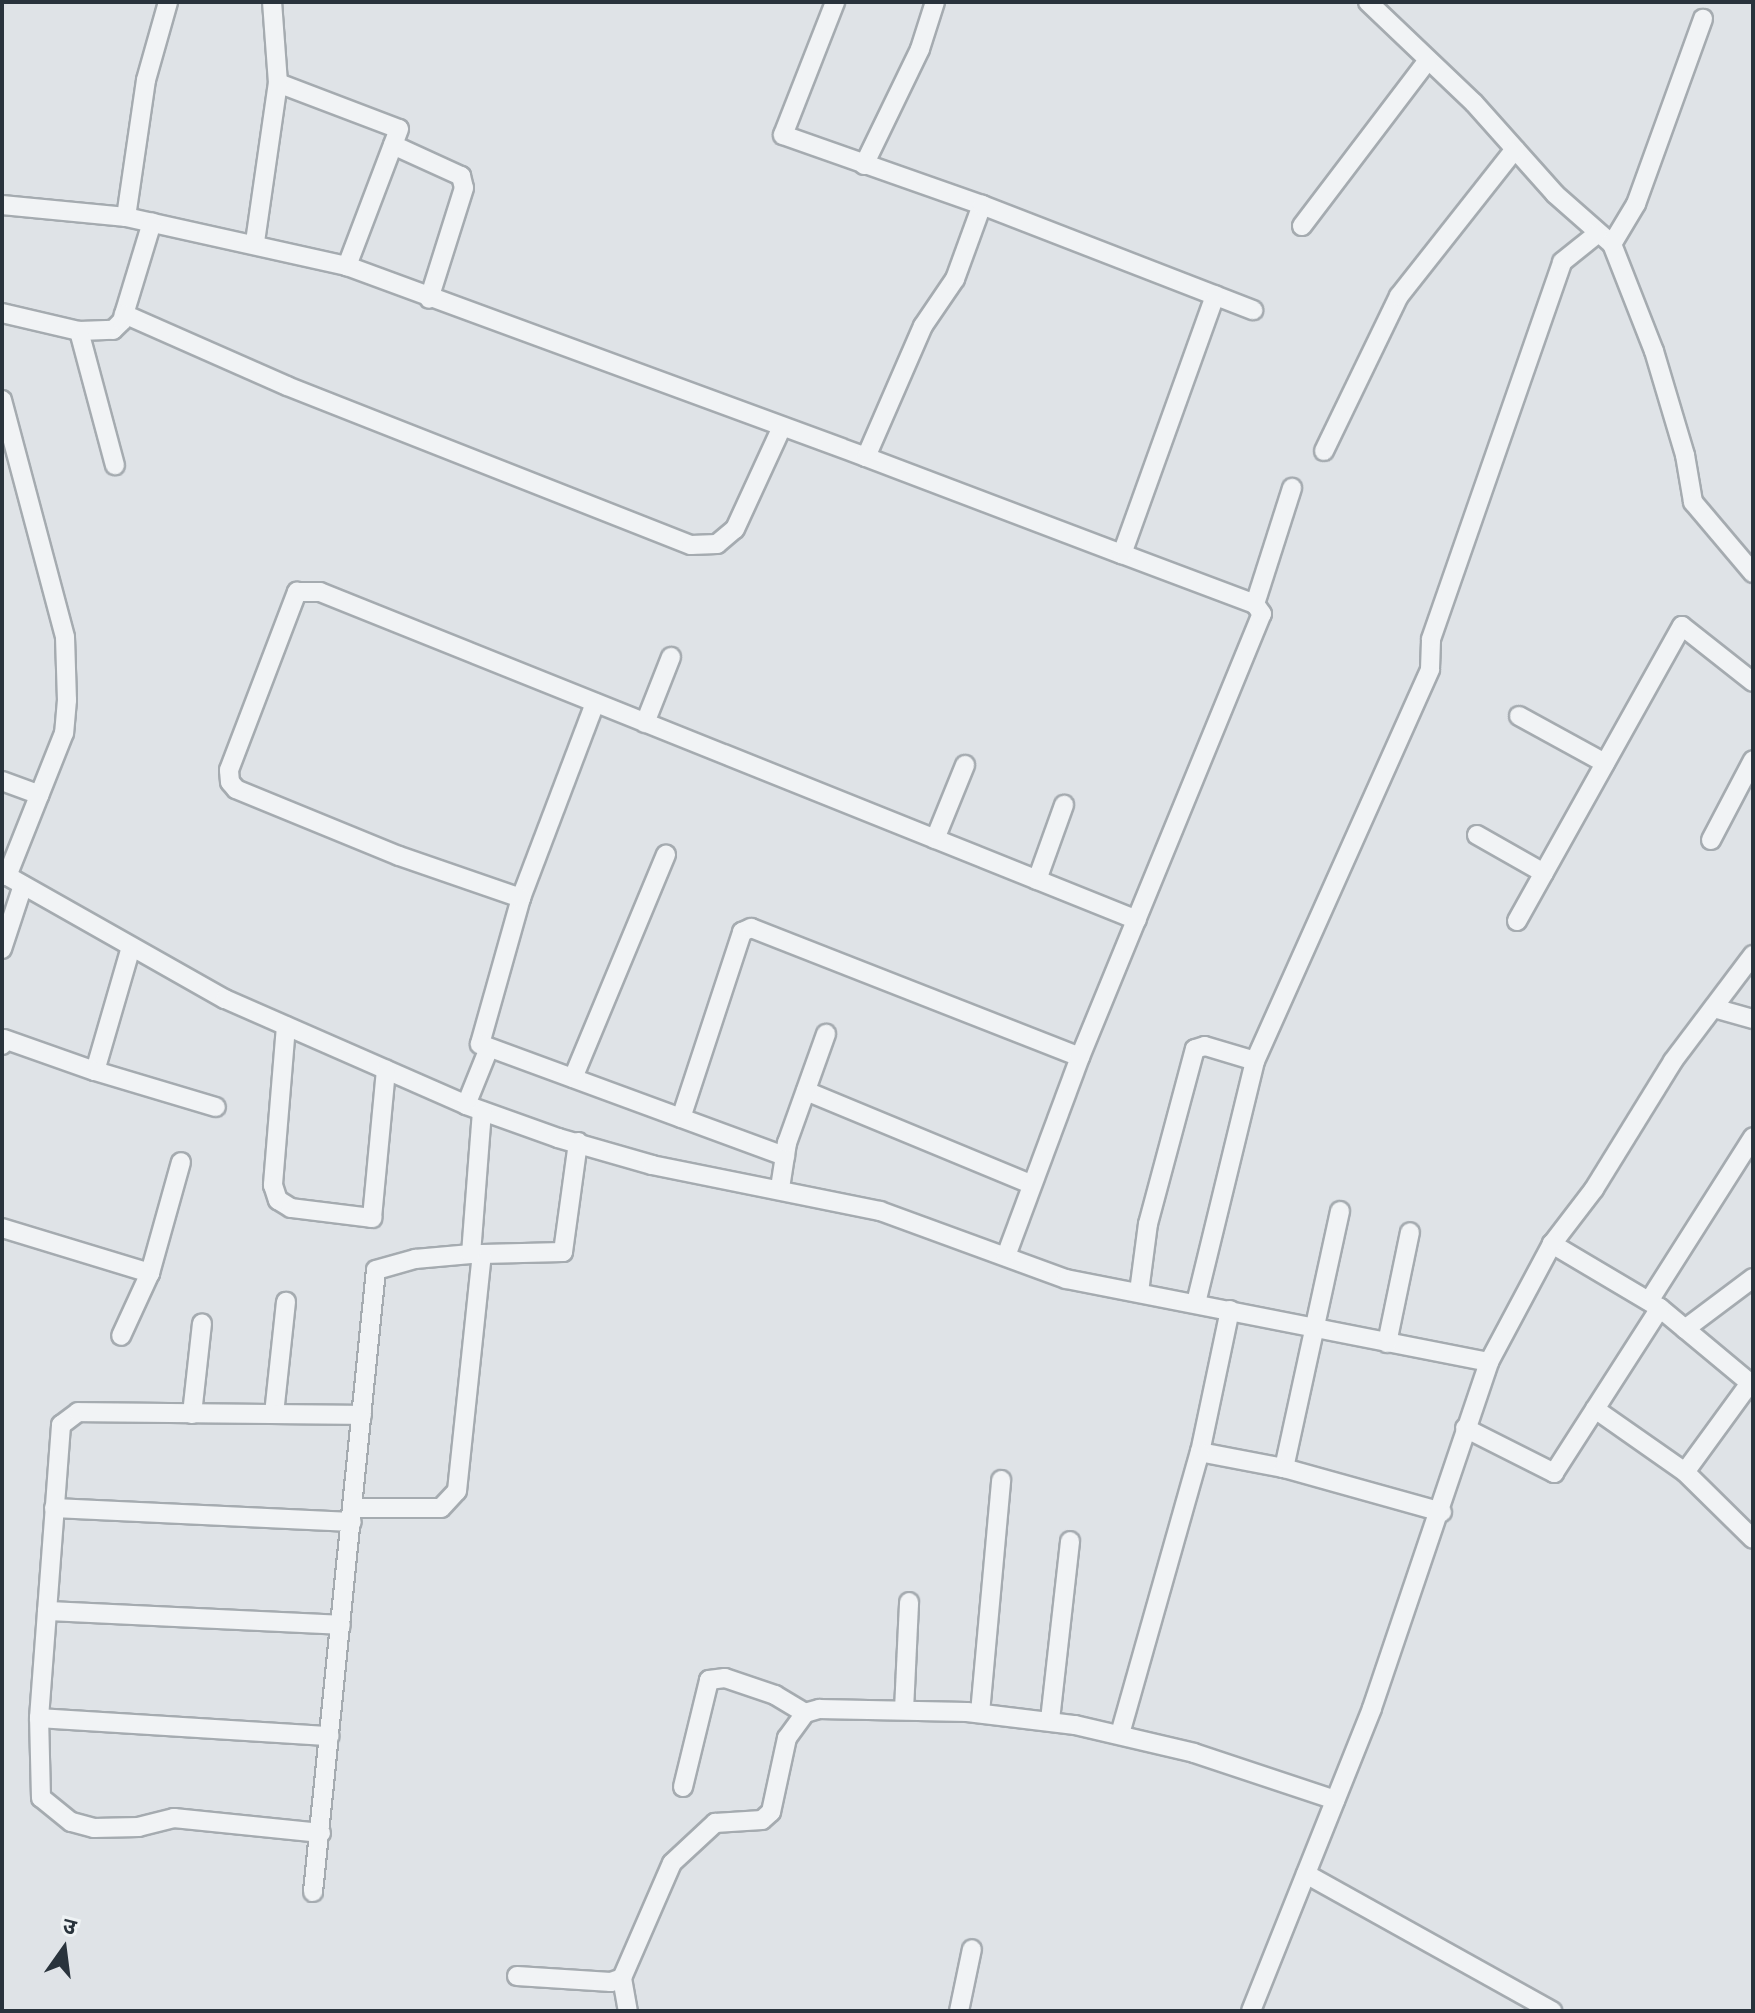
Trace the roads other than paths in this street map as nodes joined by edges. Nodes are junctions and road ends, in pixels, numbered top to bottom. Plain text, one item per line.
1 (168, 2) edge
2 (272, 2) edge
3 (835, 2) edge
4 (935, 2) edge
5 (1368, 2) edge
6 (1703, 19) dead end
7 (1428, 60) junction
8 (278, 83) junction
9 (393, 145) junction
10 (1515, 149) junction
11 (864, 165) junction
12 (2, 205) edge
13 (982, 205) junction
14 (126, 217) junction
15 (152, 222) junction
16 (1302, 226) dead end
17 (1604, 239) junction
18 (255, 242) junction
19 (347, 266) junction
20 (1215, 295) junction
21 (429, 299) junction
22 (1253, 310) dead end
23 (2, 313) edge
24 (124, 314) junction
25 (79, 331) junction
26 (2, 400) edge
27 (782, 427) junction
28 (1324, 451) dead end
29 (866, 457) junction
30 (115, 465) dead end
31 (1292, 488) dead end
32 (1122, 554) junction
33 (1753, 573) edge
34 (1255, 604) junction
35 (671, 657) dead end
36 (1753, 682) edge
37 (595, 703) junction
38 (1519, 716) dead end
39 (645, 723) junction
40 (1753, 760) edge
41 (1605, 763) junction
42 (965, 765) dead end
43 (2, 781) edge
44 (40, 795) junction
45 (1064, 805) dead end
46 (1477, 835) dead end
47 (935, 839) junction
48 (1711, 840) dead end
49 (666, 855) dead end
50 (1544, 873) junction
51 (11, 878) edge
52 (1037, 880) junction
53 (521, 898) junction
54 (1137, 920) junction
55 (1517, 921) dead end
56 (131, 947) junction
57 (2, 949) edge
58 (1753, 955) edge
59 (1714, 1008) junction
60 (1753, 1019) edge
61 (286, 1026) junction
62 (826, 1034) dead end
63 (3, 1041) edge
64 (489, 1048) junction
65 (1080, 1057) junction
66 (1255, 1061) junction
67 (386, 1070) junction
68 (95, 1071) junction
69 (573, 1078) junction
70 (806, 1091) junction
71 (216, 1107) dead end
72 (474, 1108) junction
73 (681, 1118) junction
74 (1753, 1137) edge
75 (578, 1142) junction
76 (785, 1156) junction
77 (181, 1162) dead end
78 (1031, 1184) junction
79 (780, 1188) junction
80 (1340, 1211) dead end
81 (2, 1228) edge
82 (1410, 1232) dead end
83 (1552, 1244) junction
84 (477, 1254) junction
85 (1006, 1256) junction
86 (150, 1273) junction
87 (1753, 1278) edge
88 (1139, 1292) junction
89 (286, 1302) dead end
90 (1196, 1303) junction
91 (1655, 1305) junction
92 (1230, 1310) junction
93 (202, 1324) dead end
94 (1315, 1327) junction
95 (1685, 1329) junction
96 (121, 1336) dead end
97 (1387, 1343) junction
98 (1489, 1362) junction
99 (1595, 1409) junction
100 (192, 1414) junction
101 (274, 1414) junction
102 (362, 1415) junction
103 (1465, 1428) junction
104 (1200, 1452) junction
105 (1284, 1468) junction
106 (1685, 1472) junction
107 (1001, 1480) dead end
108 (54, 1508) junction
109 (1442, 1512) junction
110 (353, 1515) junction
111 (1753, 1539) edge
112 (1070, 1541) dead end
113 (909, 1602) dead end
114 (47, 1611) junction
115 (341, 1625) junction
116 (904, 1710) junction
117 (805, 1713) junction
118 (980, 1713) junction
119 (39, 1718) junction
120 (1050, 1720) junction
121 (1120, 1734) junction
122 (329, 1736) junction
123 (683, 1787) dead end
124 (1335, 1800) junction
125 (321, 1833) junction
126 (1306, 1874) junction
127 (313, 1892) dead end
128 (972, 1949) dead end
129 (517, 1976) dead end
130 (622, 1978) junction
131 (628, 2011) edge
132 (959, 2011) edge
133 (1251, 2011) edge
134 (1552, 2011) edge

1 - 14 street
2 - 8 street
3 - 11 street
4 - 11 street
5 - 7 street
6 - 17 street
7 - 10 street
7 - 16 street
8 - 9 street
8 - 18 street
9 - 19 street
9 - 21 street
10 - 17 street
10 - 28 street
11 - 13 street
12 - 14 street
13 - 20 street
13 - 29 street
14 - 15 street
15 - 18 street
15 - 24 street
17 - 33 street
17 - 66 street
18 - 19 street
19 - 21 street
20 - 22 street
20 - 32 street
21 - 27 street
23 - 25 street
24 - 25 street
24 - 27 street
25 - 30 street
26 - 44 street
27 - 29 street
29 - 32 street
31 - 34 street
32 - 34 street
34 - 54 street
35 - 39 street
36 - 41 street
37 - 39 street
37 - 53 street
37 - 53 street
38 - 41 street
39 - 47 street
40 - 48 street
41 - 50 street
42 - 47 street
43 - 44 street
44 - 51 street
45 - 52 street
46 - 50 street
47 - 52 street
49 - 69 street
50 - 55 street
51 - 56 street
51 - 57 street
52 - 54 street
53 - 64 street
54 - 65 street
56 - 61 street
56 - 68 street
58 - 59 street
59 - 60 street
59 - 83 street
61 - 67 street
61 - 67 street
62 - 70 street
63 - 68 street
64 - 69 street
64 - 72 street
65 - 73 street
65 - 78 street
66 - 88 street
66 - 90 street
67 - 72 street
68 - 71 street
69 - 73 street
70 - 76 street
70 - 78 street
72 - 75 street
72 - 84 street
73 - 76 street
74 - 91 street
75 - 79 street
75 - 84 street
76 - 79 street
77 - 86 street
78 - 85 street
79 - 85 street
80 - 94 street
81 - 86 street
82 - 97 street
83 - 91 street
83 - 98 street
84 - 102 street
84 - 110 street
85 - 88 street
86 - 96 street
87 - 95 street
88 - 90 street
89 - 101 street
90 - 92 street
91 - 95 street
91 - 99 street
92 - 94 street
92 - 104 street
93 - 100 street
94 - 97 street
94 - 105 street
95 - 106 street
97 - 98 street
98 - 103 street
99 - 103 street
99 - 106 street
100 - 101 street
100 - 108 street
101 - 102 street
102 - 110 street
103 - 109 street
104 - 105 street
104 - 121 street
105 - 109 street
106 - 111 street
107 - 118 street
108 - 110 street
108 - 114 street
109 - 124 street
110 - 115 street
112 - 120 street
113 - 116 street
114 - 115 street
114 - 119 street
115 - 122 street
116 - 117 street
116 - 118 street
117 - 123 street
117 - 130 street
118 - 120 street
119 - 122 street
119 - 125 street
120 - 121 street
121 - 124 street
122 - 125 street
124 - 126 street
125 - 127 street
126 - 133 street
126 - 134 street
128 - 132 street
129 - 130 street
130 - 131 street

